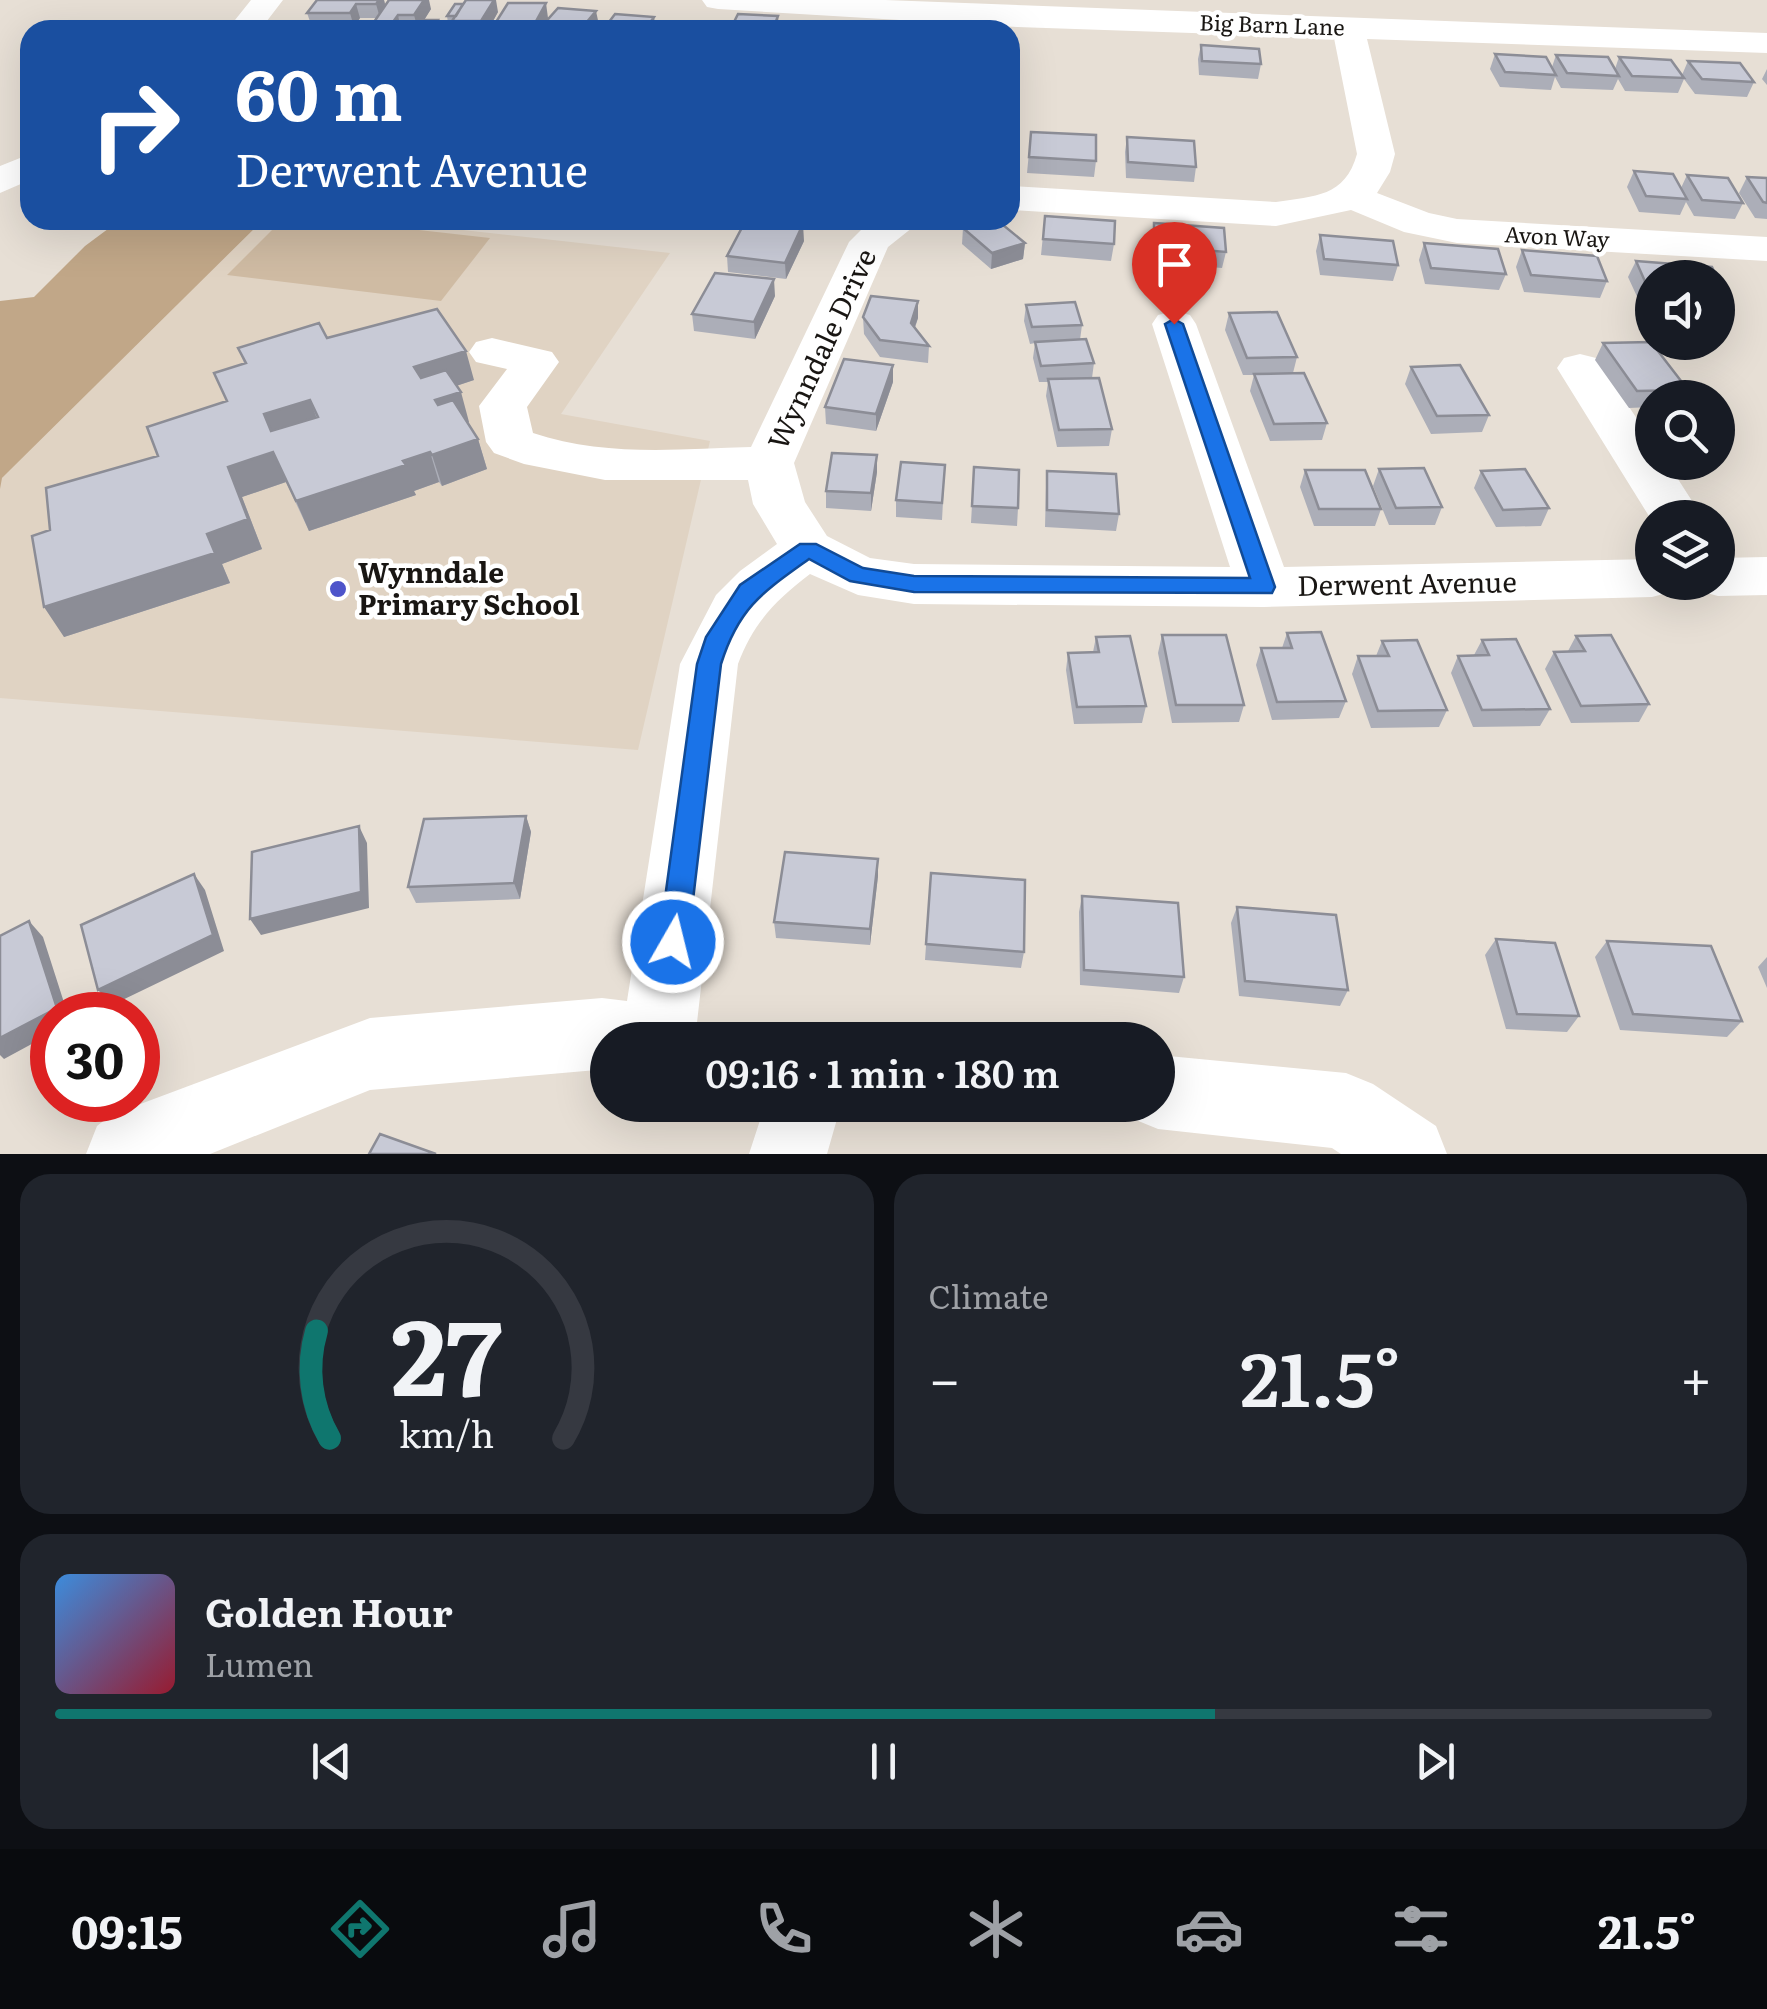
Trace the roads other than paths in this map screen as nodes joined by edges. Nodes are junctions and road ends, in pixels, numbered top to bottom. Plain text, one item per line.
1 (267, 0) edge
2 (718, 0) edge
3 (1021, 8) edge
4 (1256, 12) edge
5 (805, 18) edge
6 (251, 20) edge
7 (1348, 27) junction
8 (1745, 33) edge
9 (1352, 197) junction
10 (1020, 199) edge
11 (884, 230) edge
12 (1767, 249) edge
13 (1174, 324) dead end
14 (492, 352) dead end
15 (1580, 368) dead end
16 (770, 463) junction
17 (1665, 500) edge
18 (808, 549) junction
19 (1767, 576) edge
20 (1735, 577) edge
21 (1635, 578) edge
22 (1264, 587) junction
23 (658, 1022) edge
24 (590, 1033) edge
25 (1175, 1094) edge
26 (798, 1122) edge
27 (125, 1154) edge
28 (788, 1154) edge
29 (1408, 1154) edge

1 - 6 street
2 - 5 street, Big Barn Lane
3 - 4 street, Big Barn Lane
3 - 5 street, Big Barn Lane
4 - 7 street, Big Barn Lane
7 - 8 street, Big Barn Lane
7 - 9 street
9 - 10 street
9 - 12 street, Avon Way
11 - 16 street, Wynndale Drive
13 - 22 street
14 - 16 street
15 - 17 street
16 - 18 street, Wynndale Drive
18 - 22 street, Derwent Avenue
18 - 23 street
19 - 20 street
21 - 22 street, Derwent Avenue
24 - 27 street
25 - 29 street
26 - 28 street

